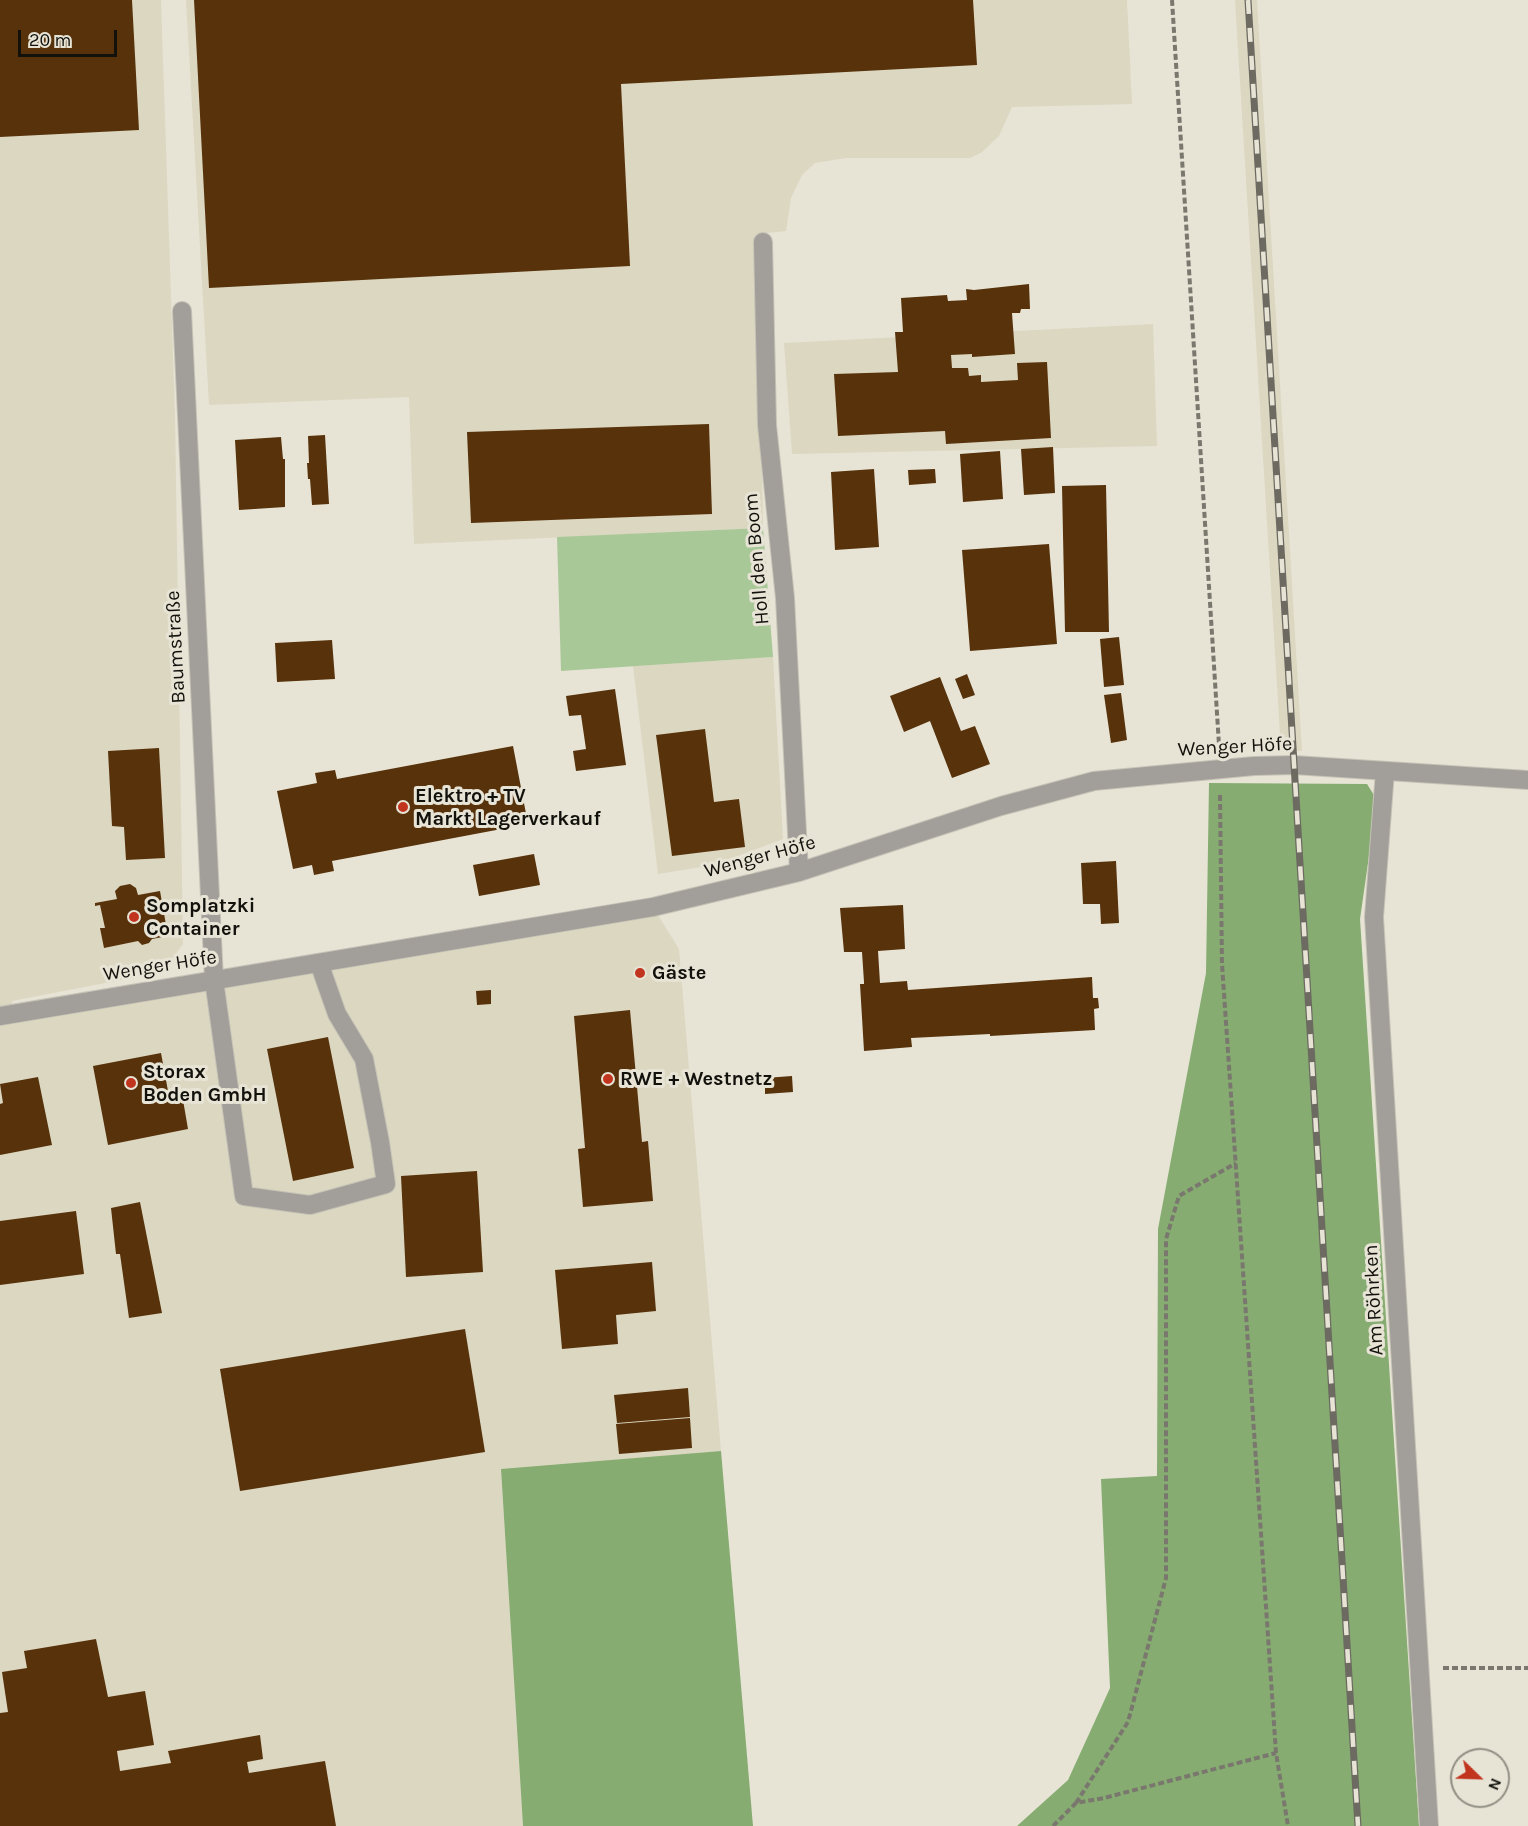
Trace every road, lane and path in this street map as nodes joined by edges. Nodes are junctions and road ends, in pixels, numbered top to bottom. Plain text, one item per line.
1 (1172, 0) edge
2 (763, 242) dead end
3 (182, 311) dead end
4 (1220, 770) junction
5 (1385, 771) junction
6 (1528, 780) edge
7 (799, 872) junction
8 (319, 963) junction
9 (214, 980) junction
10 (0, 1016) edge
11 (1236, 1163) junction
12 (1418, 1668) junction
13 (1528, 1668) edge
14 (1276, 1753) junction
15 (1076, 1803) junction
16 (1053, 1826) edge
17 (1288, 1826) edge
18 (1429, 1826) edge

1 - 4 path
2 - 7 street, Holl den Boom
3 - 9 street, Baumstraße
4 - 5 street, Wenger Höfe
4 - 7 street, Wenger Höfe
4 - 11 path
5 - 6 street, Wenger Höfe
5 - 12 street, Am Röhrken
7 - 8 street, Wenger Höfe
8 - 9 street, Wenger Höfe
8 - 9 street, Baumstraße
9 - 10 street, Wenger Höfe
11 - 14 path
11 - 15 path
12 - 13 path
12 - 18 street, Am Röhrken
14 - 15 path
14 - 17 path
15 - 16 path

